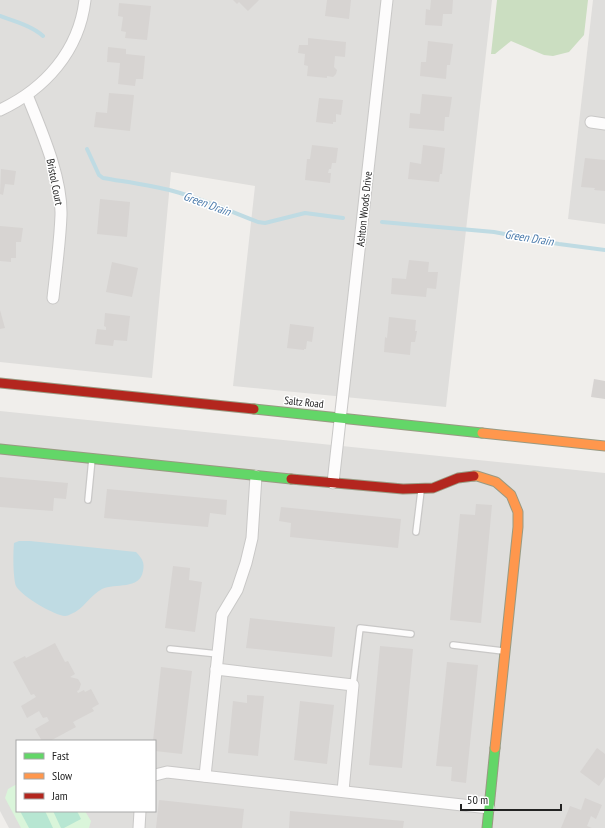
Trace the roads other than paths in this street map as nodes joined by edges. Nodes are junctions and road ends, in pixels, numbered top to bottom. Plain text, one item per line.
1 (85, 0) edge
2 (387, 0) edge
3 (27, 95) junction
4 (0, 110) edge
5 (591, 122) dead end
6 (605, 124) edge
7 (53, 298) dead end
8 (0, 383) edge
9 (340, 418) junction
10 (605, 446) edge
11 (0, 449) edge
12 (92, 459) junction
13 (256, 476) junction
14 (333, 483) junction
15 (422, 488) junction
16 (88, 500) dead end
17 (416, 532) dead end
18 (411, 634) dead end
19 (453, 645) dead end
20 (170, 649) dead end
21 (506, 651) junction
22 (218, 654) junction
23 (216, 670) junction
24 (353, 685) junction
25 (156, 775) edge
26 (205, 776) junction
27 (343, 792) junction
28 (489, 808) junction
29 (140, 812) edge
30 (139, 828) edge
31 (487, 828) edge

1 - 3 street
2 - 9 street, Ashton Woods Drive
3 - 4 street
3 - 7 street, Bristol Court
5 - 6 street
8 - 9 street, Saltz Road
9 - 10 street, Saltz Road
9 - 14 street, Ashton Woods Drive
11 - 12 street
12 - 13 street
12 - 16 lane
13 - 14 street
13 - 22 street
14 - 15 street
15 - 17 lane
15 - 21 street
18 - 24 lane
19 - 21 lane
20 - 22 lane
21 - 28 street
22 - 23 street
23 - 24 street
23 - 26 street
24 - 27 street
25 - 26 street
26 - 27 street
27 - 28 street
28 - 31 street
29 - 30 street

